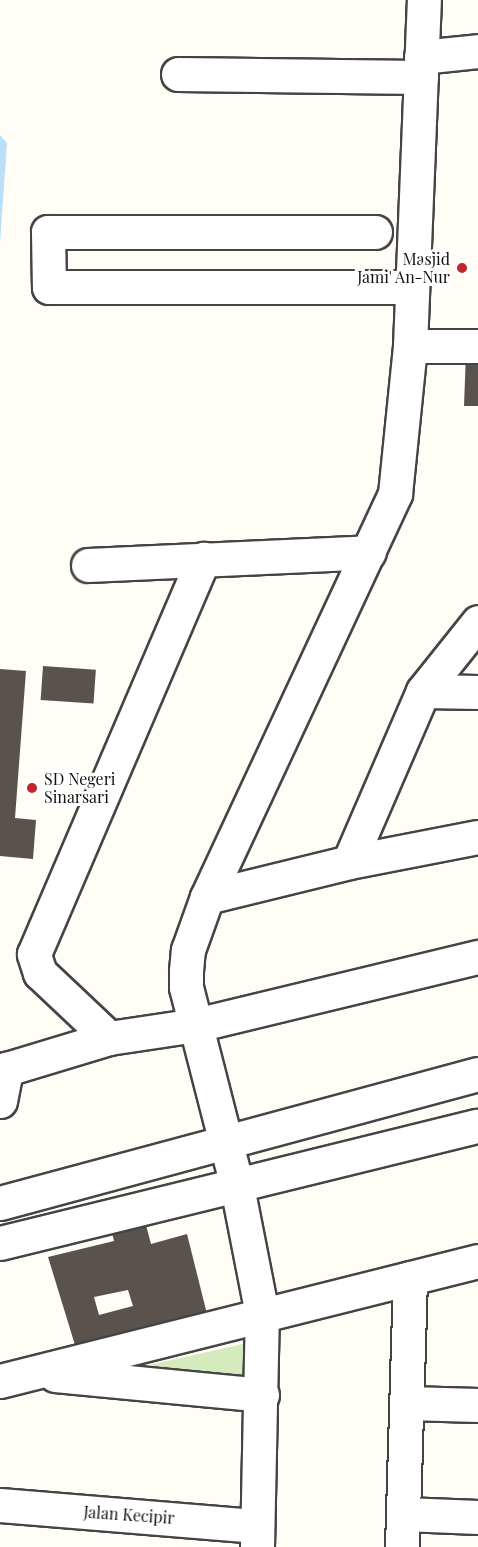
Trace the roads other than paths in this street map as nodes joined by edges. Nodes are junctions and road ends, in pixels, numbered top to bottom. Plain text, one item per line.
1 (424, 0) edge
2 (478, 51) edge
3 (421, 67) junction
4 (178, 74) dead end
5 (375, 232) dead end
6 (412, 286) junction
7 (410, 346) junction
8 (478, 346) edge
9 (369, 552) junction
10 (203, 560) junction
11 (88, 565) dead end
12 (478, 622) edge
13 (423, 691) junction
14 (478, 692) edge
15 (478, 837) edge
16 (349, 862) junction
17 (207, 897) junction
18 (478, 957) edge
19 (196, 1025) junction
20 (109, 1038) junction
21 (3, 1070) edge
22 (478, 1074) edge
23 (0, 1101) edge
24 (478, 1126) edge
25 (225, 1141) junction
26 (237, 1186) junction
27 (0, 1203) edge
28 (0, 1242) edge
29 (478, 1262) edge
30 (410, 1278) junction
31 (262, 1314) junction
32 (34, 1373) junction
33 (0, 1382) edge
34 (262, 1395) junction
35 (407, 1403) junction
36 (478, 1405) edge
37 (0, 1505) edge
38 (404, 1514) junction
39 (478, 1517) edge
40 (257, 1536) edge
41 (402, 1547) edge

1 - 3 street
2 - 3 street
3 - 4 street
3 - 6 street
5 - 6 street
6 - 7 street
7 - 8 street
7 - 9 street
9 - 10 street
9 - 17 street
10 - 11 street
10 - 20 street
12 - 13 street
13 - 14 street
13 - 16 street
15 - 16 street
16 - 17 street
17 - 19 street
18 - 19 street
19 - 20 street
19 - 25 street
20 - 21 street
21 - 23 street
22 - 25 street
24 - 26 street
25 - 26 street
25 - 27 street
26 - 28 street
26 - 31 street
29 - 30 street
30 - 31 street
30 - 35 street
31 - 32 street
31 - 34 street
32 - 33 street
32 - 34 street
34 - 40 street
35 - 36 street
35 - 38 street
37 - 40 street, Jalan Kecipir
38 - 39 street
38 - 41 street

